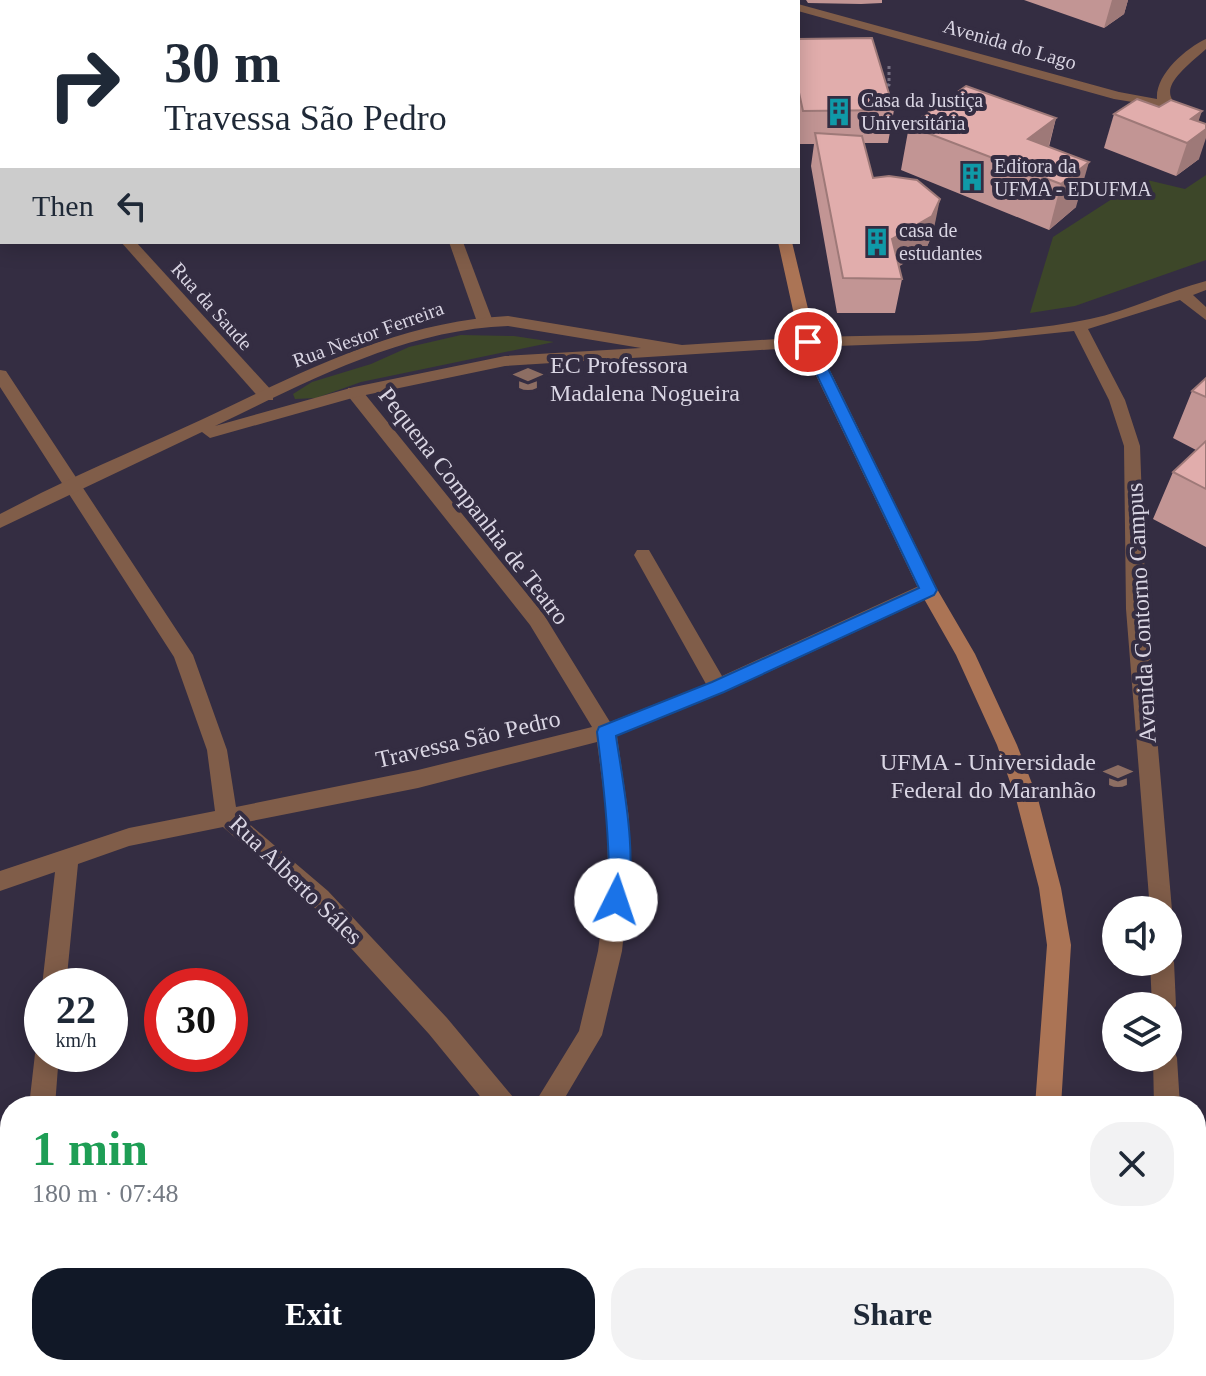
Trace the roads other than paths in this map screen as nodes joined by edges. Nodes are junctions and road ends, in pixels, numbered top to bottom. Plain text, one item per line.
1 (800, 8) edge
2 (1206, 43) edge
3 (1165, 104) junction
4 (1206, 129) edge
5 (130, 244) edge
6 (457, 244) edge
7 (785, 244) edge
8 (1206, 285) edge
9 (1182, 293) junction
10 (1206, 315) edge
11 (484, 319) junction
12 (1079, 326) junction
13 (808, 342) junction
14 (678, 349) junction
15 (0, 375) edge
16 (354, 392) junction
17 (267, 396) junction
18 (134, 457) junction
19 (69, 485) junction
20 (0, 522) edge
21 (643, 555) dead end
22 (928, 590) junction
23 (718, 687) junction
24 (606, 732) junction
25 (227, 818) junction
26 (68, 857) junction
27 (0, 881) edge
28 (1160, 896) edge
29 (56, 968) edge
30 (45, 1072) edge
31 (1166, 1072) edge
32 (43, 1096) edge
33 (496, 1096) edge
34 (552, 1096) edge
35 (1049, 1096) edge
36 (1167, 1096) edge

1 - 3 street, Avenida do Lago
2 - 3 street
3 - 4 street
5 - 17 street, Rua da Saude
6 - 11 street
7 - 13 main road
8 - 9 street, Rua Nestor Ferreira
9 - 10 street
9 - 12 street, Rua Nestor Ferreira
11 - 14 street, Rua Nestor Ferreira
11 - 17 street, Rua Nestor Ferreira
12 - 13 street, Rua Nestor Ferreira
12 - 28 street, Avenida Contorno Campus
13 - 14 street, Rua Nestor Ferreira
13 - 22 main road
14 - 16 street, Rua Nestor Ferreira
15 - 19 street, Rua Alberto Sáles
16 - 18 street, Rua Nestor Ferreira
16 - 24 street, Pequena Companhia de Teatro
17 - 18 street, Rua Nestor Ferreira
18 - 19 street, Rua Nestor Ferreira
19 - 20 street, Rua Nestor Ferreira
19 - 25 street, Rua Alberto Sáles
21 - 23 street
22 - 23 street, Travessa São Pedro
22 - 35 main road
23 - 24 street, Travessa São Pedro
24 - 25 street, Travessa São Pedro
24 - 34 street
25 - 26 street, Travessa São Pedro
25 - 33 street, Rua Alberto Sáles
26 - 27 street, Travessa São Pedro
26 - 29 street
30 - 32 street
31 - 36 street

